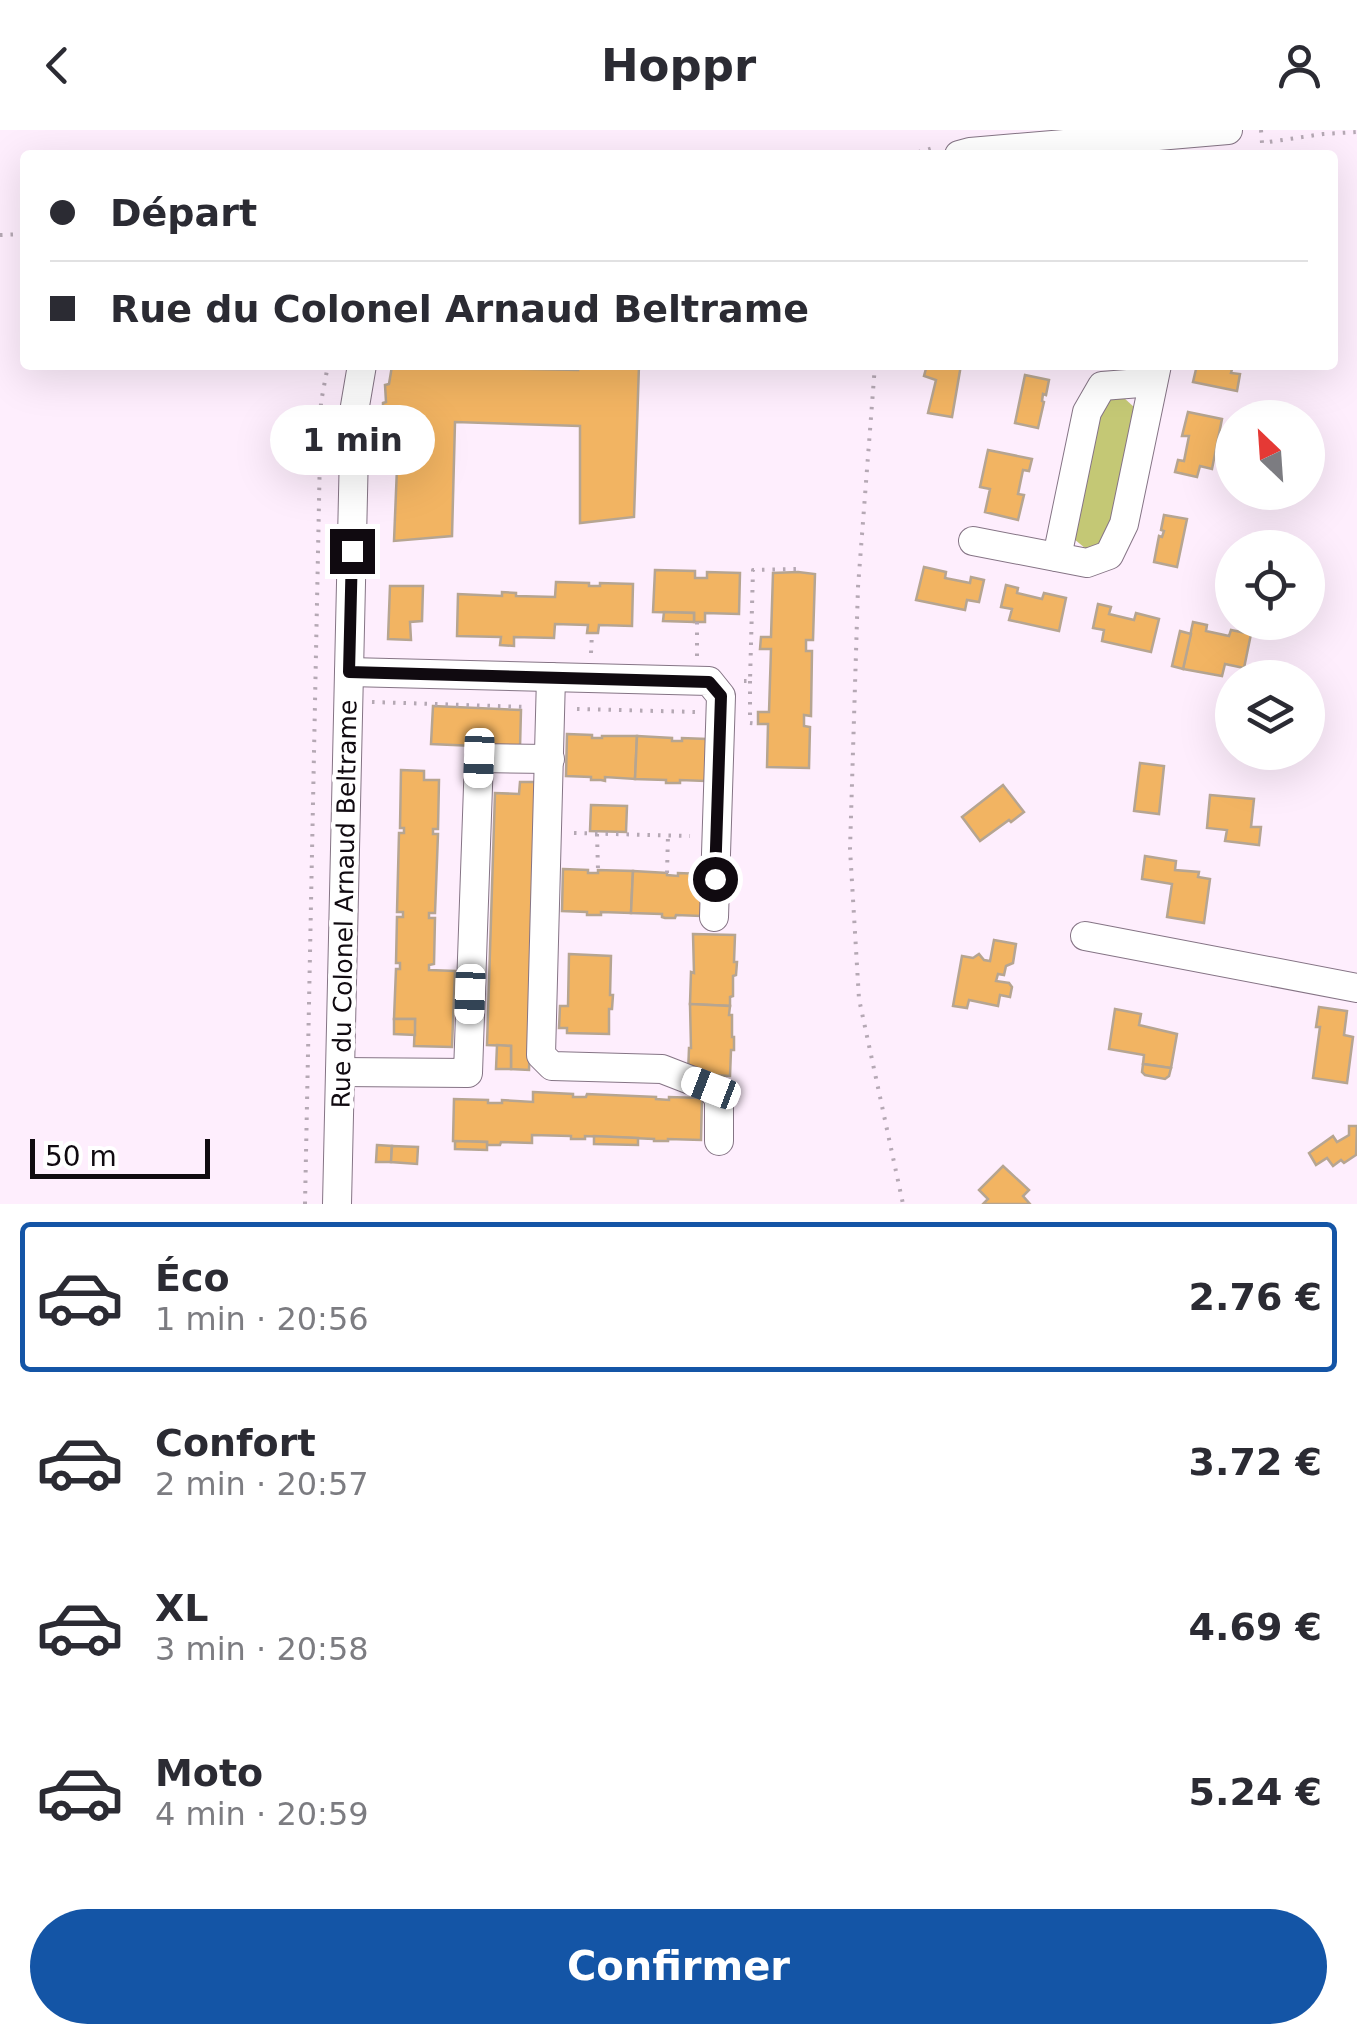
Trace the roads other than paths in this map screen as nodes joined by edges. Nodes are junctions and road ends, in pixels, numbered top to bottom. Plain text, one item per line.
1 (1228, 130) edge
2 (1212, 131) edge
3 (1121, 135) edge
4 (988, 150) edge
5 (361, 370) edge
6 (1155, 374) edge
7 (973, 542) dead end
8 (1057, 557) junction
9 (349, 672) junction
10 (550, 678) junction
11 (550, 759) junction
12 (714, 917) dead end
13 (1085, 936) dead end
14 (1357, 988) edge
15 (340, 1072) junction
16 (719, 1141) dead end
17 (337, 1204) edge

1 - 2 street
2 - 3 street
3 - 4 street
5 - 9 street, Rue du Colonel Arnaud Beltrame
6 - 8 street
6 - 8 street
7 - 8 street
9 - 10 street
9 - 15 street, Rue du Colonel Arnaud Beltrame
10 - 11 street
10 - 12 street
11 - 15 street
11 - 16 street
13 - 14 street
15 - 17 street, Rue du Colonel Arnaud Beltrame

